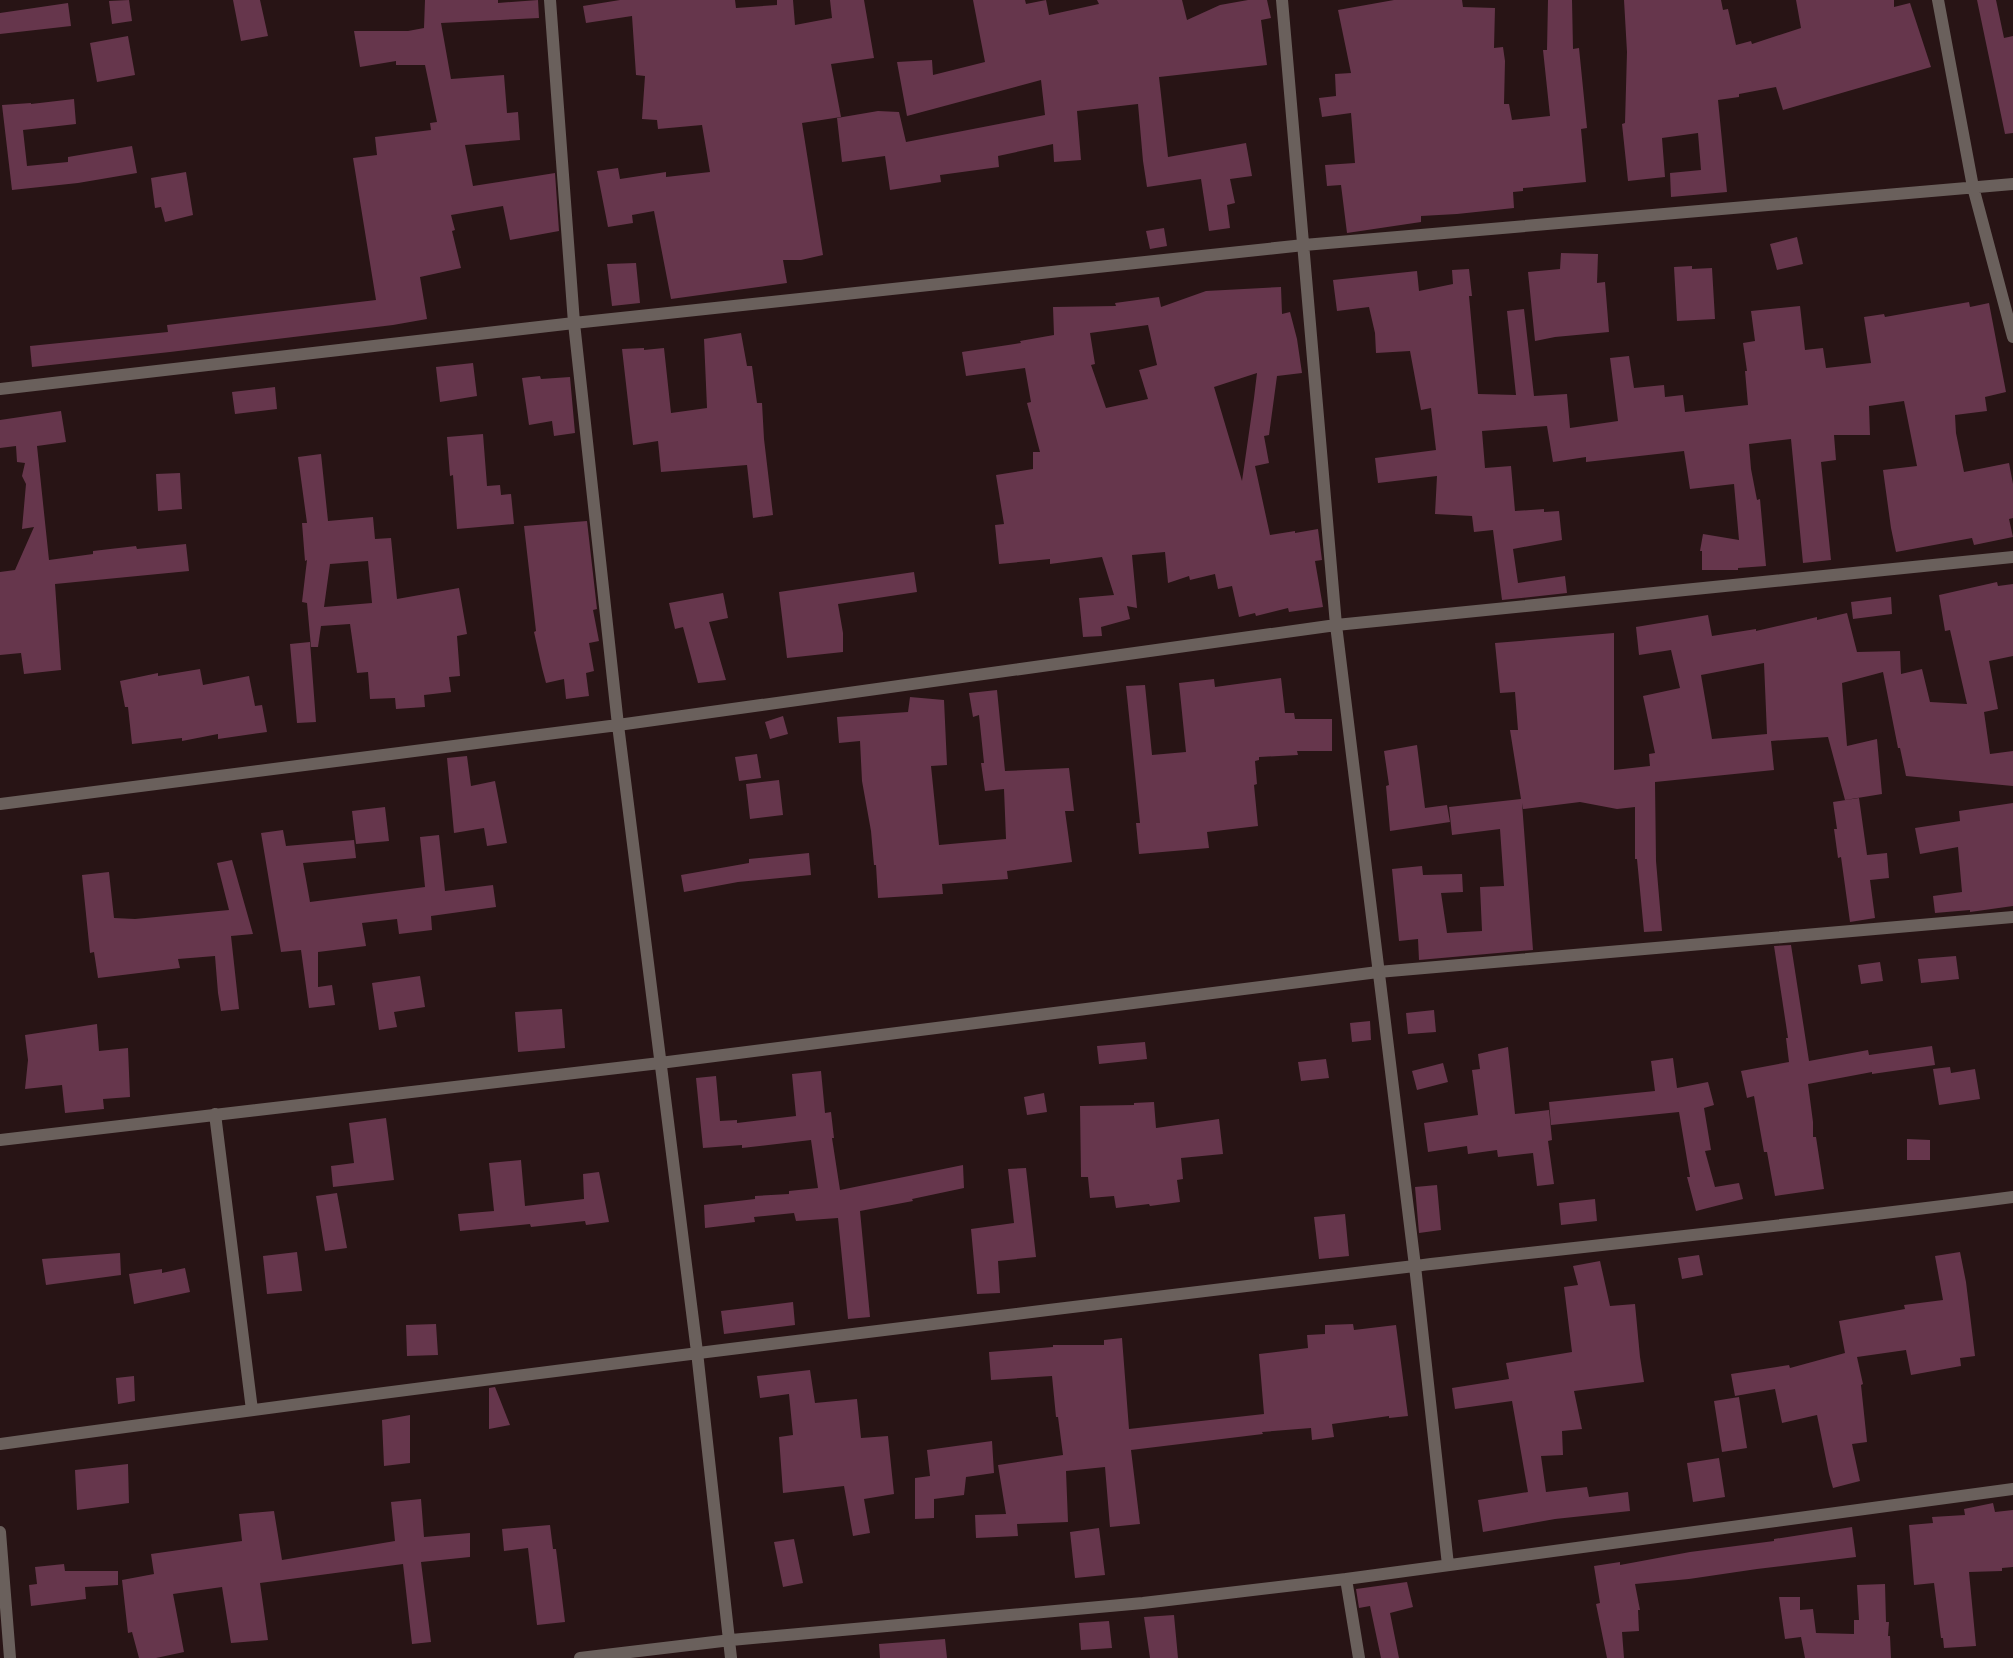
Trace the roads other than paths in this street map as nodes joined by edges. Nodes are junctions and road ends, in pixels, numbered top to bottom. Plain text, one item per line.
1 (550, 0) edge
2 (1282, 0) edge
3 (1938, 0) edge
4 (2013, 184) edge
5 (1973, 187) junction
6 (1304, 245) junction
7 (574, 323) junction
8 (2013, 337) edge
9 (0, 389) edge
10 (2013, 557) edge
11 (1336, 625) junction
12 (618, 725) junction
13 (0, 804) edge
14 (2013, 917) edge
15 (1378, 972) junction
16 (660, 1063) junction
17 (215, 1114) junction
18 (0, 1140) edge
19 (2013, 1197) edge
20 (1415, 1266) junction
21 (697, 1352) junction
22 (252, 1410) junction
23 (0, 1444) edge
24 (2013, 1489) edge
25 (0, 1532) edge
26 (1448, 1565) junction
27 (1346, 1579) junction
28 (731, 1640) junction
29 (10, 1658) edge
30 (580, 1658) edge
31 (731, 1658) edge
32 (1359, 1658) edge

1 - 7 street
2 - 6 street
3 - 5 street
4 - 5 street
5 - 6 street
5 - 8 street
6 - 7 street
6 - 11 street
7 - 9 street
7 - 12 street
10 - 11 street
11 - 12 street
11 - 15 street
12 - 13 street
12 - 16 street
14 - 15 street
15 - 16 street
15 - 20 street
16 - 17 street
16 - 21 street
17 - 18 street
17 - 22 street
19 - 20 street
20 - 21 street
20 - 26 street
21 - 22 street
21 - 28 street
22 - 23 street
24 - 26 street
25 - 29 street
26 - 27 street
27 - 28 street
27 - 32 street
28 - 30 street
28 - 31 street

